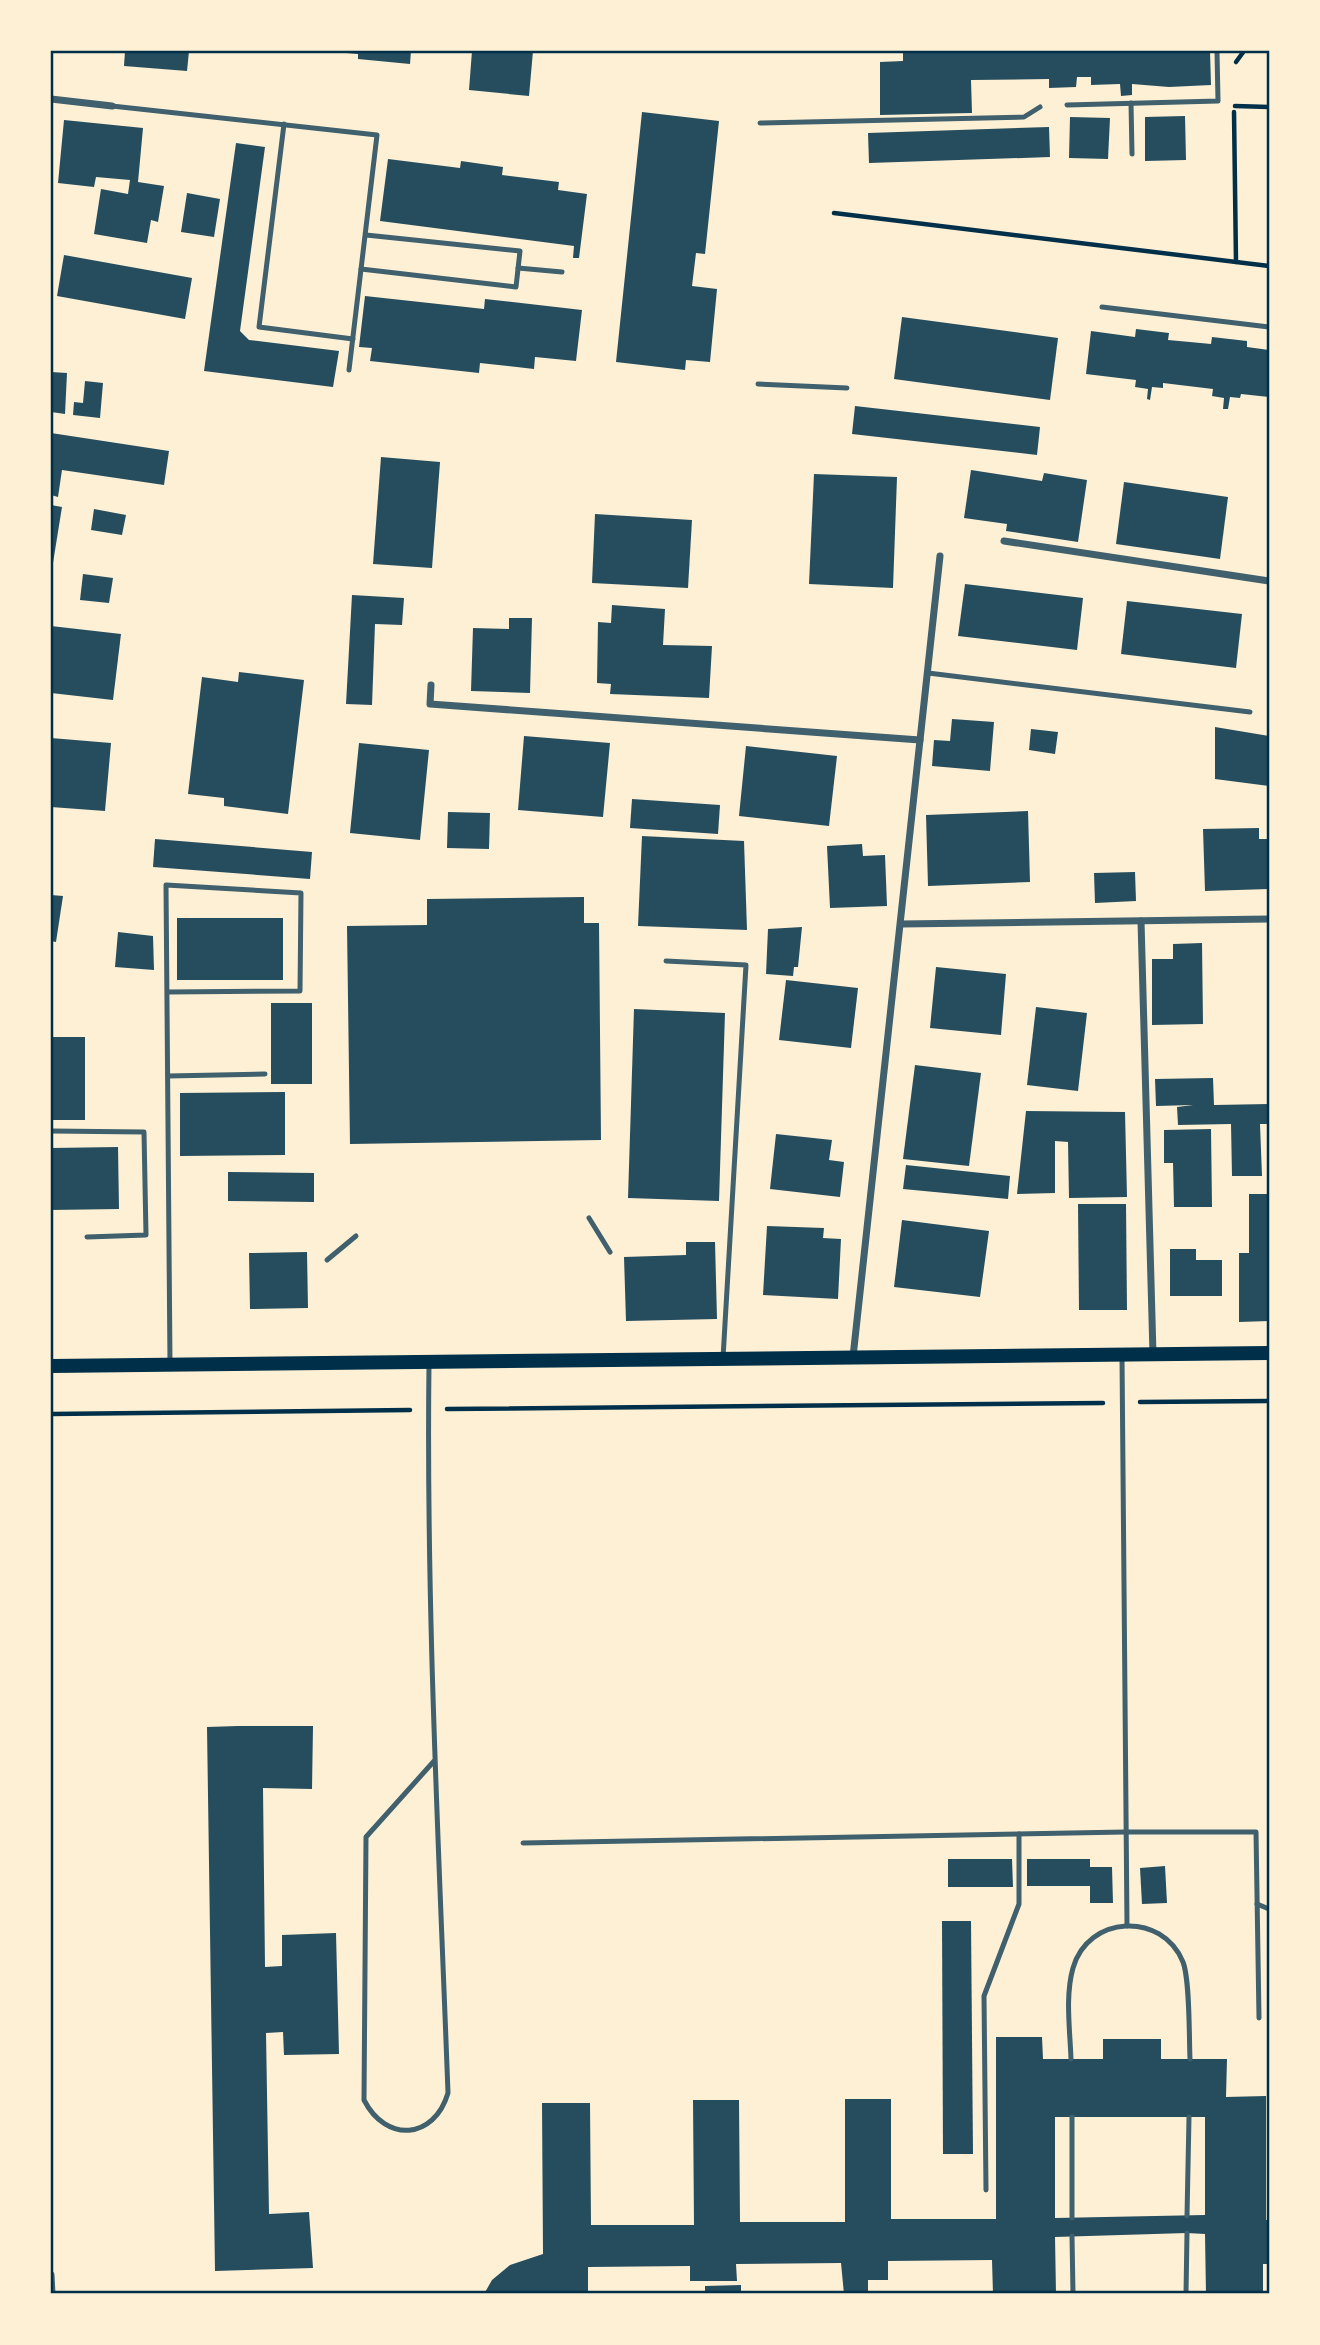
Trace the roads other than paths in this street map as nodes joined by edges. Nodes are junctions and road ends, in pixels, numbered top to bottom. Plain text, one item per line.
1 (1217, 51) edge
2 (51, 99) edge
3 (1131, 103) junction
4 (1067, 105) dead end
5 (112, 106) joint
6 (1040, 107) dead end
7 (760, 123) dead end
8 (284, 124) junction
9 (1132, 154) dead end
10 (366, 235) junction
11 (519, 268) junction
12 (361, 270) junction
13 (562, 272) dead end
14 (1102, 306) dead end
15 (1269, 327) edge
16 (353, 339) junction
17 (349, 370) dead end
18 (758, 384) dead end
19 (847, 388) dead end
20 (1004, 541) dead end
21 (940, 556) dead end
22 (1269, 581) edge
23 (928, 673) junction
24 (431, 685) dead end
25 (1250, 712) dead end
26 (920, 740) junction
27 (1269, 919) edge
28 (1141, 921) junction
29 (901, 924) junction
30 (666, 961) dead end
31 (167, 992) junction
32 (265, 1074) dead end
33 (168, 1076) junction
34 (51, 1131) edge
35 (589, 1218) dead end
36 (356, 1236) dead end
37 (88, 1237) dead end
38 (610, 1252) dead end
39 (327, 1260) dead end
40 (1269, 1353) edge
41 (1122, 1354) junction
42 (1153, 1354) junction
43 (853, 1357) junction
44 (723, 1358) junction
45 (429, 1362) junction
46 (170, 1364) junction
47 (51, 1366) edge
48 (435, 1760) junction
49 (1125, 1832) junction
50 (1019, 1834) junction
51 (523, 1843) dead end
52 (1257, 1904) junction
53 (1269, 1909) edge
54 (1127, 1926) junction
55 (1259, 2018) dead end
56 (1071, 2059) dead end
57 (1190, 2059) dead end
58 (1189, 2117) dead end
59 (1072, 2118) dead end
60 (986, 2190) dead end
61 (1187, 2216) dead end
62 (1072, 2218) dead end
63 (1187, 2233) dead end
64 (1072, 2236) dead end
65 (51, 2275) edge
66 (52, 2294) edge
67 (1073, 2294) edge
68 (1186, 2294) edge

1 - 3 lane
2 - 5 street
3 - 4 lane
3 - 9 lane
5 - 8 lane
6 - 7 lane
8 - 10 lane
8 - 16 lane
10 - 11 lane
10 - 12 lane
11 - 12 lane
11 - 13 lane
12 - 16 lane
14 - 15 lane
16 - 17 lane
18 - 19 lane
20 - 22 street
21 - 23 street
23 - 25 lane
23 - 26 street
24 - 26 street
26 - 29 street
27 - 28 street
28 - 29 street
28 - 42 street
29 - 43 street
30 - 44 lane
31 - 31 lane
31 - 33 lane
32 - 33 lane
33 - 46 lane
34 - 37 lane
35 - 38 lane
36 - 39 lane
40 - 42 main road
41 - 42 main road
41 - 43 main road
41 - 49 lane
43 - 44 main road
44 - 45 main road
45 - 46 main road
45 - 48 lane
46 - 47 main road
48 - 48 lane
49 - 50 lane
49 - 52 lane
49 - 54 lane
50 - 51 lane
50 - 60 lane
52 - 53 lane
52 - 55 lane
54 - 56 lane
54 - 57 lane
58 - 61 lane
59 - 62 lane
63 - 68 lane
64 - 67 lane
65 - 66 street

